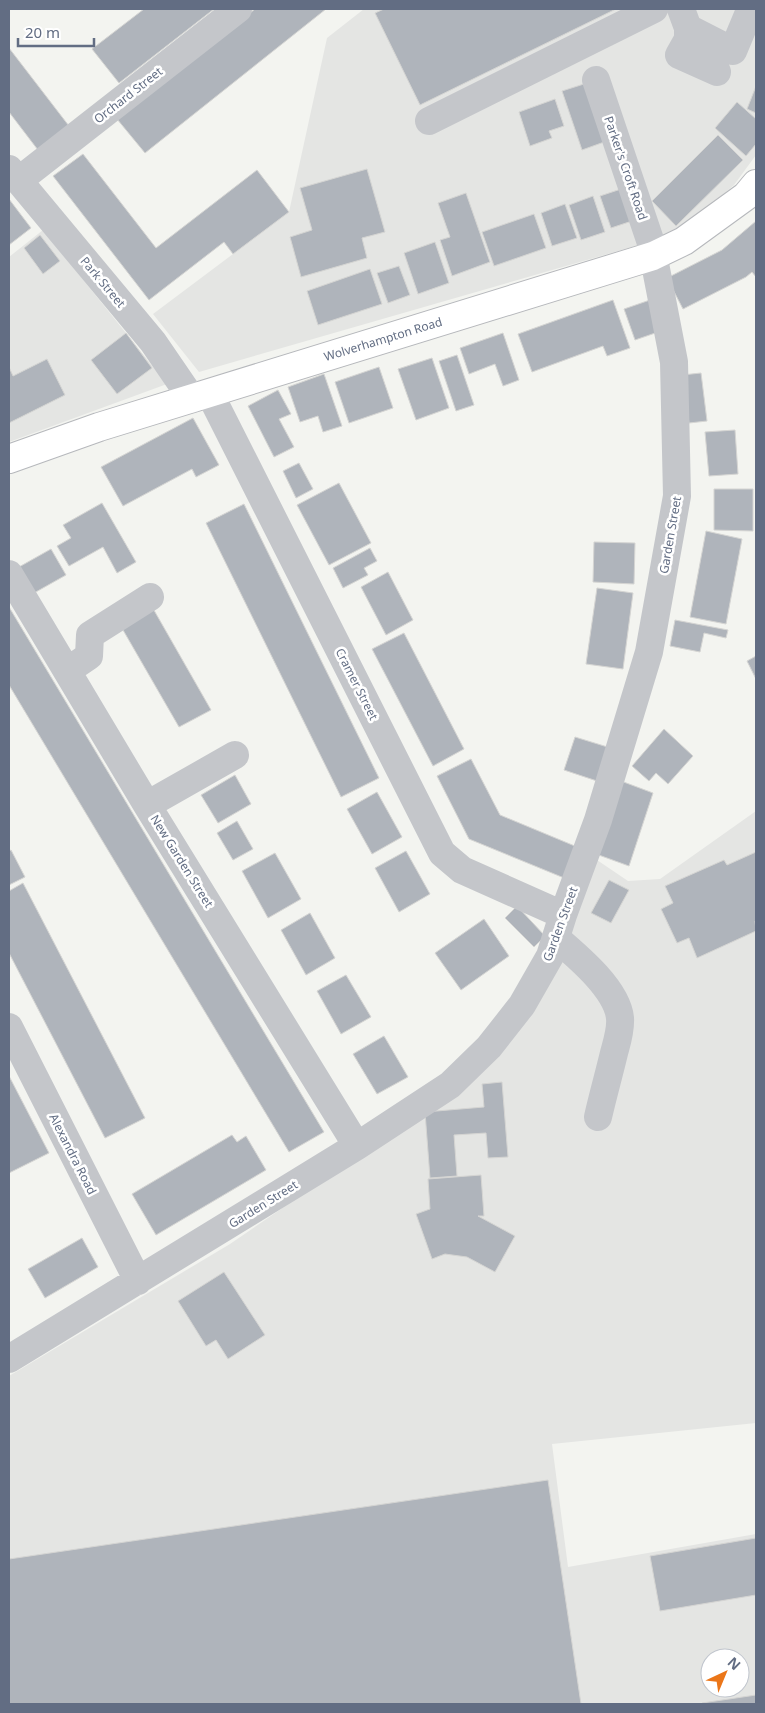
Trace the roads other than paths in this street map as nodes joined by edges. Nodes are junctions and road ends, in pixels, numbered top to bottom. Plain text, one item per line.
1 (238, 9) edge
2 (654, 9) edge
3 (748, 15) dead end
4 (684, 18) edge
5 (717, 72) dead end
6 (596, 80) dead end
7 (430, 121) dead end
8 (13, 175) edge
9 (753, 191) edge
10 (653, 256) junction
11 (201, 396) junction
12 (9, 459) edge
13 (9, 574) edge
14 (150, 597) dead end
15 (67, 671) junction
16 (235, 755) dead end
17 (147, 805) junction
18 (559, 927) junction
19 (9, 1027) edge
20 (598, 1117) dead end
21 (357, 1146) junction
22 (138, 1281) junction
23 (9, 1359) edge

1 - 8 street, Orchard Street
2 - 7 street
3 - 4 street
4 - 5 street
6 - 10 street, Parker's Croft Road
8 - 11 street, Park Street
9 - 10 highway, Wolverhampton Road
10 - 11 highway, Wolverhampton Road
10 - 18 street, Garden Street
11 - 12 highway, Wolverhampton Road
11 - 18 street, Cramer Street
13 - 15 street, New Garden Street
14 - 15 street
15 - 17 street, New Garden Street
16 - 17 street
17 - 21 street, New Garden Street
18 - 20 street, Cramer Street
18 - 21 street, Garden Street
19 - 22 street, Alexandra Road
21 - 22 street, Garden Street
22 - 23 street, Garden Street

